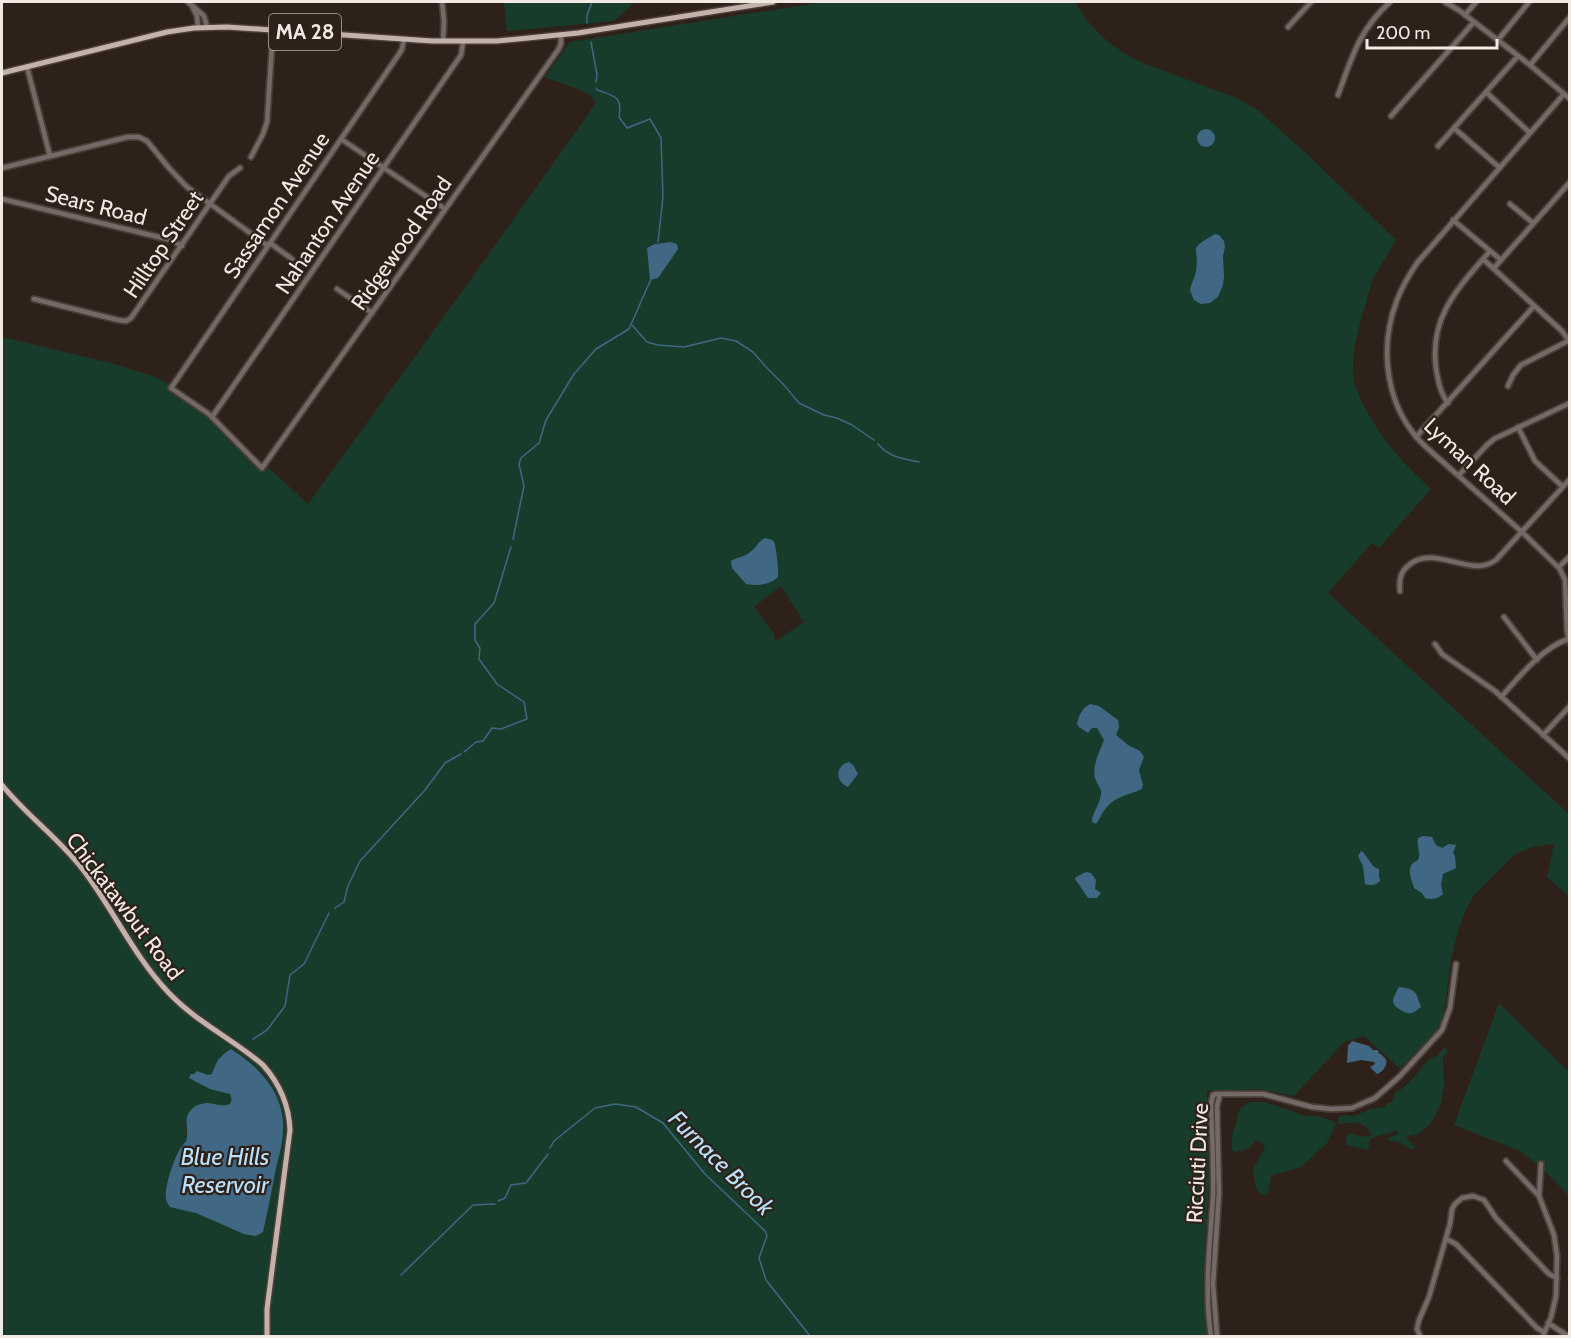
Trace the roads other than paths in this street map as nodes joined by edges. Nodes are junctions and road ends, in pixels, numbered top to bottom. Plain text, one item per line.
1 (189, 2) edge
2 (442, 2) edge
3 (773, 2) edge
4 (1311, 2) edge
5 (1390, 2) edge
6 (1445, 2) edge
7 (1476, 2) edge
8 (1529, 2) edge
9 (759, 3) edge
10 (1464, 15) junction
11 (1569, 17) edge
12 (1474, 22) junction
13 (207, 27) junction
14 (1288, 27) dead end
15 (198, 28) junction
16 (273, 30) junction
17 (561, 35) junction
18 (404, 39) junction
19 (1497, 40) junction
20 (443, 41) junction
21 (463, 42) junction
22 (1518, 56) junction
23 (1530, 65) junction
24 (27, 67) junction
25 (2, 74) edge
26 (1486, 92) junction
27 (1564, 94) junction
28 (1338, 95) dead end
29 (1569, 99) edge
30 (1391, 116) dead end
31 (1454, 128) junction
32 (1530, 133) junction
33 (341, 139) junction
34 (1438, 146) dead end
35 (50, 156) junction
36 (251, 157) dead end
37 (384, 167) junction
38 (2, 168) edge
39 (240, 168) dead end
40 (1500, 168) junction
41 (1569, 182) edge
42 (2, 199) edge
43 (210, 204) junction
44 (1510, 204) dead end
45 (445, 209) junction
46 (1453, 220) junction
47 (1533, 224) junction
48 (269, 244) junction
49 (182, 246) junction
50 (1490, 251) junction
51 (292, 259) dead end
52 (1483, 259) junction
53 (1501, 260) junction
54 (1494, 268) junction
55 (337, 289) dead end
56 (34, 299) dead end
57 (1534, 306) junction
58 (372, 313) junction
59 (1569, 340) edge
60 (1508, 386) dead end
61 (1448, 403) junction
62 (1569, 404) edge
63 (212, 417) junction
64 (1518, 427) junction
65 (1416, 437) junction
66 (1459, 476) junction
67 (1569, 479) edge
68 (1562, 486) junction
69 (1522, 532) junction
70 (1569, 556) edge
71 (1559, 567) junction
72 (1400, 591) dead end
73 (1504, 617) dead end
74 (1569, 641) edge
75 (1435, 644) dead end
76 (1537, 660) junction
77 (1501, 697) junction
78 (1569, 706) edge
79 (1543, 735) junction
80 (1569, 759) edge
81 (2, 785) edge
82 (1456, 964) dead end
83 (1220, 1094) junction
84 (1506, 1161) dead end
85 (1541, 1164) dead end
86 (1539, 1196) junction
87 (1544, 1208) junction
88 (1552, 1216) dead end
89 (1446, 1239) junction
90 (1557, 1278) junction
91 (1548, 1323) junction
92 (1417, 1334) edge
93 (1544, 1334) edge
94 (267, 1336) edge
95 (1211, 1336) edge
96 (1217, 1336) edge
97 (1568, 1336) edge

1 - 13 street
1 - 15 street
2 - 20 street
3 - 9 main road, MA 28
4 - 14 street
5 - 28 street
6 - 10 street
7 - 10 street
8 - 19 street
9 - 17 main road, MA 28
10 - 12 street
11 - 23 street
12 - 19 street
12 - 30 street
13 - 15 main road, MA 28
13 - 16 main road, MA 28
15 - 24 main road, MA 28
16 - 18 main road, MA 28
16 - 36 street
17 - 21 main road, MA 28
17 - 45 street, Ridgewood Road
18 - 20 main road, MA 28
18 - 33 street, Sassamon Avenue
19 - 22 street
20 - 21 main road, MA 28
21 - 37 street, Nahanton Avenue
22 - 23 street
22 - 26 street
23 - 27 street
24 - 25 main road, MA 28
24 - 35 street
26 - 31 street
26 - 32 street
27 - 29 street
27 - 32 street, Lyman Road
31 - 34 street
31 - 40 street
32 - 40 street, Lyman Road
33 - 37 street
33 - 48 street, Sassamon Avenue
35 - 38 street
35 - 43 street
37 - 45 street
37 - 63 street, Nahanton Avenue
39 - 43 street, Hilltop Street
40 - 46 street, Lyman Road
41 - 47 street
42 - 49 street, Sears Road
43 - 48 street
43 - 49 street, Hilltop Street
44 - 47 street
45 - 58 street, Ridgewood Road
46 - 50 street
46 - 65 street, Lyman Road
47 - 53 street
48 - 51 street
48 - 63 street, Sassamon Avenue
49 - 56 street, Hilltop Street
50 - 52 street
50 - 53 street
52 - 54 street
52 - 61 street
53 - 54 street
54 - 57 street
55 - 58 street
57 - 59 street
57 - 61 street
58 - 63 street, Ridgewood Road
59 - 60 street
61 - 65 street
62 - 64 street
64 - 66 street
64 - 68 street
65 - 66 street, Lyman Road
66 - 69 street, Lyman Road
67 - 68 street
68 - 69 street
69 - 71 street, Lyman Road
69 - 72 street
70 - 71 street
71 - 74 street
73 - 76 street
74 - 76 street
75 - 77 street
76 - 77 street
77 - 79 street
78 - 79 street
79 - 80 street
81 - 94 main road, Chickatawbut Road
82 - 83 street
83 - 95 street, Ricciuti Drive
83 - 96 street, Ricciuti Drive
84 - 86 street
85 - 86 street
86 - 87 street
87 - 88 street
87 - 90 street
89 - 90 street
89 - 92 street
89 - 93 street
90 - 91 street
91 - 93 street
91 - 97 street

